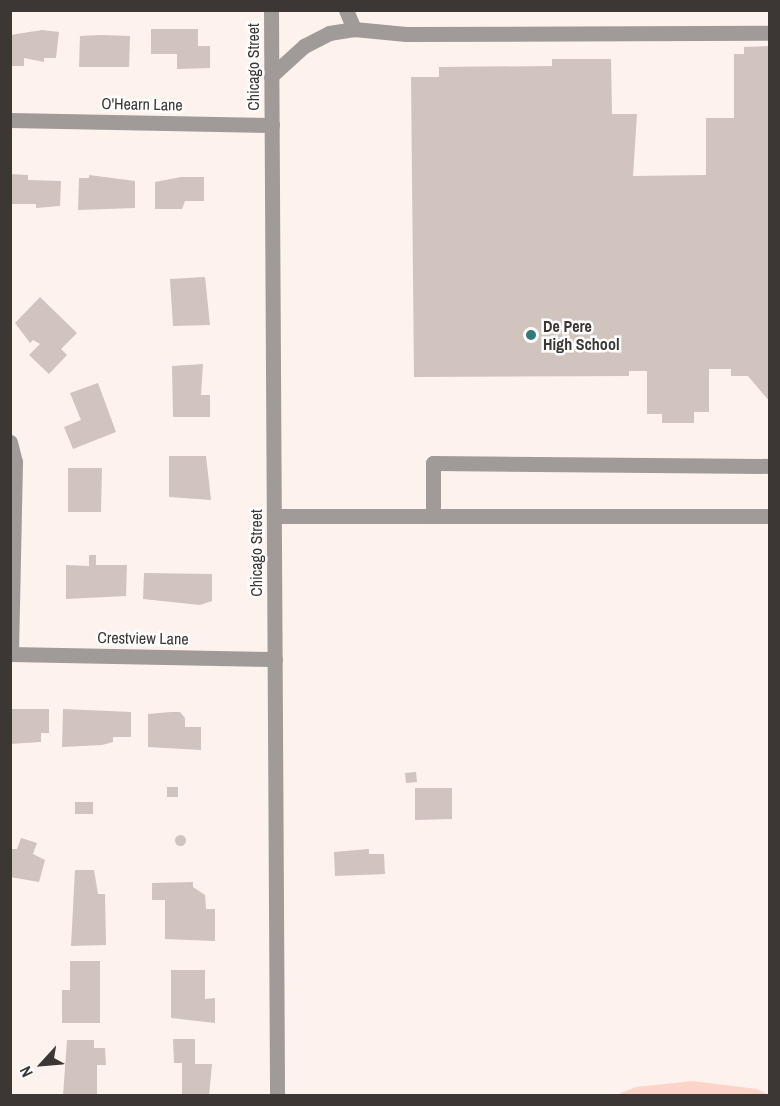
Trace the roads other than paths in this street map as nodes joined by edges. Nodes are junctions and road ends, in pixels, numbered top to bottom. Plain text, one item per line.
1 (271, 10) edge
2 (346, 10) edge
3 (354, 29) junction
4 (770, 33) edge
5 (272, 76) junction
6 (10, 120) edge
7 (272, 125) junction
8 (10, 442) edge
9 (770, 466) edge
10 (274, 516) junction
11 (433, 516) junction
12 (770, 516) edge
13 (11, 654) edge
14 (275, 659) junction
15 (277, 1095) edge

1 - 5 street, Chicago Street
2 - 3 street
3 - 4 street
3 - 5 street
5 - 7 street, Chicago Street
6 - 7 street, O'Hearn Lane
7 - 10 street, Chicago Street
8 - 13 street
9 - 11 street
10 - 11 street
10 - 14 street, Chicago Street
11 - 12 street
13 - 14 street, Crestview Lane
14 - 15 street, Chicago Street

